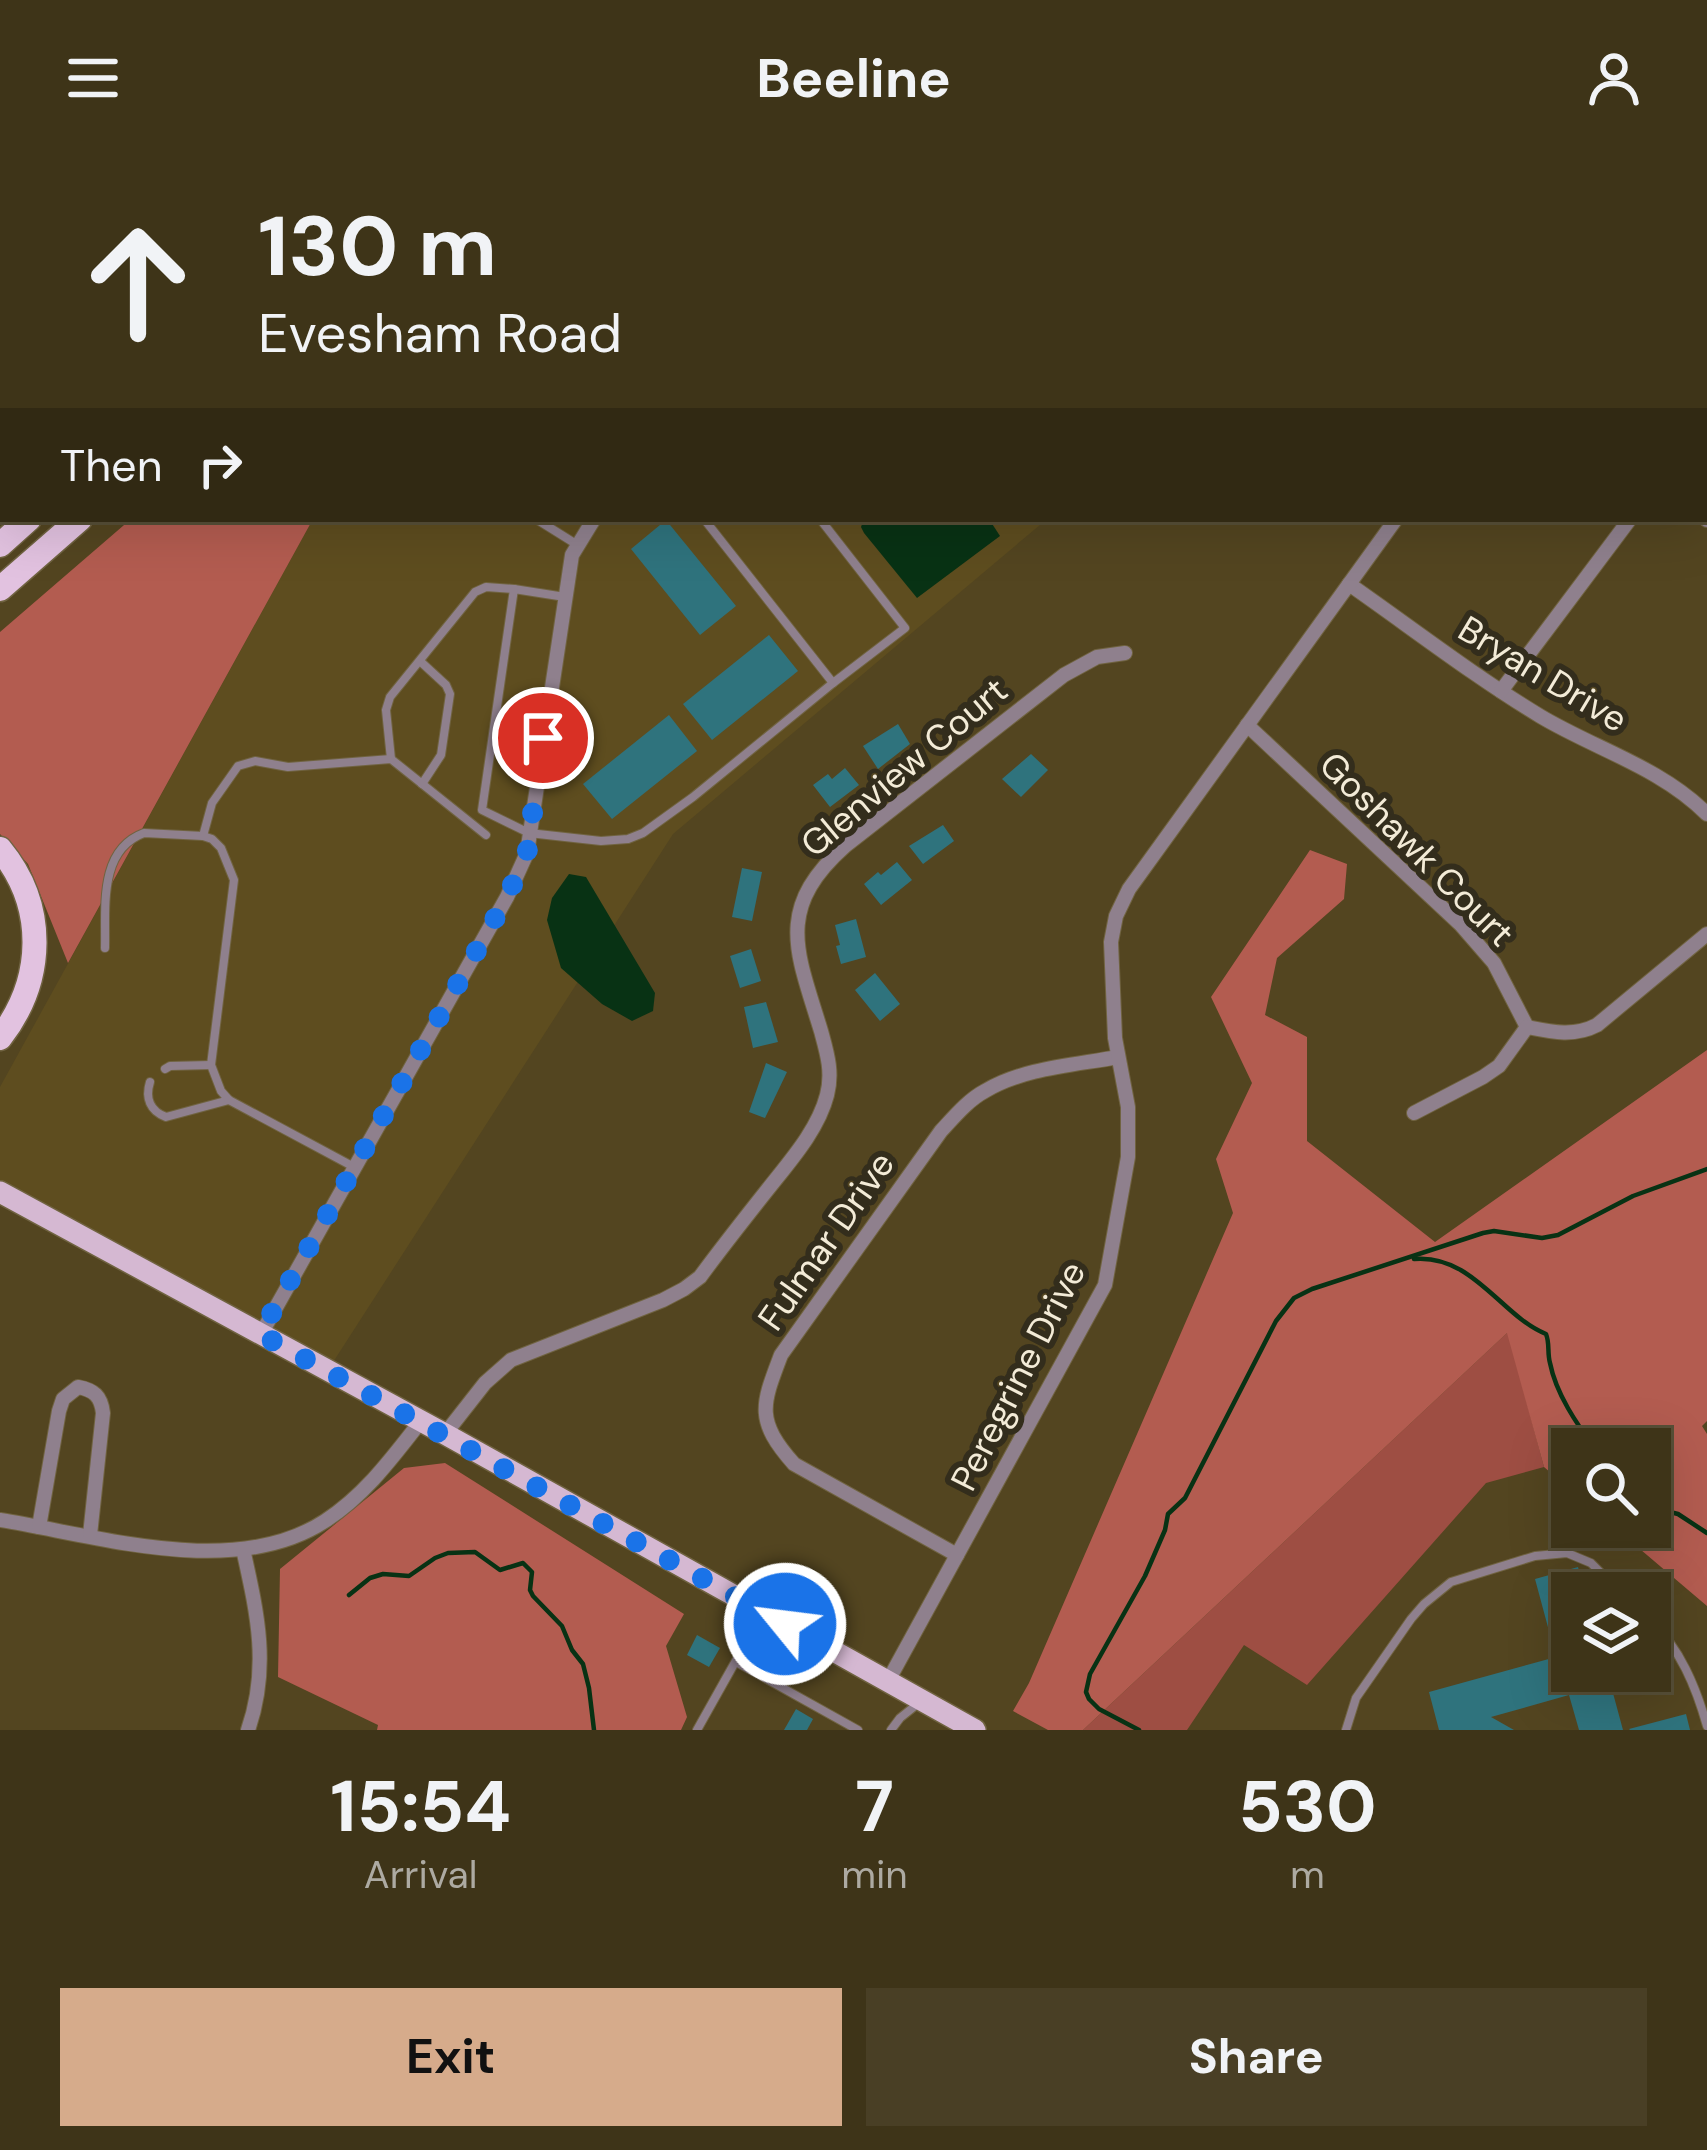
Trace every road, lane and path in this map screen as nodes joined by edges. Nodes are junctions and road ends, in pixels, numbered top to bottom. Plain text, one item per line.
1 (26, 522) edge
2 (77, 522) edge
3 (541, 522) edge
4 (592, 522) edge
5 (706, 522) edge
6 (826, 522) edge
7 (1394, 522) edge
8 (1628, 522) edge
9 (0, 545) edge
10 (578, 545) junction
11 (1348, 584) junction
12 (0, 589) edge
13 (514, 589) junction
14 (565, 597) junction
15 (1125, 653) dead end
16 (421, 662) junction
17 (833, 683) junction
18 (1501, 691) junction
19 (1247, 725) junction
20 (391, 759) junction
21 (422, 784) junction
22 (1707, 814) edge
23 (529, 833) junction
24 (486, 835) dead end
25 (203, 836) junction
26 (0, 849) edge
27 (1707, 934) edge
28 (104, 948) dead end
29 (1528, 1028) junction
30 (0, 1039) edge
31 (1118, 1057) junction
32 (211, 1065) junction
33 (165, 1069) dead end
34 (150, 1082) dead end
35 (229, 1100) junction
36 (1414, 1113) dead end
37 (354, 1167) junction
38 (0, 1192) edge
39 (260, 1334) junction
40 (421, 1421) junction
41 (445, 1434) junction
42 (0, 1520) edge
43 (38, 1527) junction
44 (90, 1535) junction
45 (243, 1549) junction
46 (957, 1555) junction
47 (1600, 1572) edge
48 (752, 1605) junction
49 (1671, 1641) edge
50 (736, 1662) junction
51 (888, 1681) junction
52 (922, 1700) junction
53 (1707, 1726) edge
54 (248, 1730) edge
55 (697, 1730) edge
56 (858, 1730) edge
57 (891, 1730) edge
58 (975, 1730) edge
59 (1346, 1730) edge

1 - 9 highway
2 - 12 highway
3 - 10 lane
4 - 10 street
5 - 17 lane
6 - 17 lane
7 - 11 street, Peregrine Drive
8 - 18 street
10 - 14 street
11 - 18 street, Bryan Drive
11 - 19 street, Peregrine Drive
13 - 14 lane
13 - 16 lane
13 - 23 lane
14 - 23 street
15 - 41 street, Glenview Court
16 - 20 lane
16 - 21 lane
17 - 23 lane
18 - 22 street, Bryan Drive
19 - 29 street, Goshawk Court
19 - 31 street, Peregrine Drive
20 - 21 lane
20 - 25 lane
21 - 24 lane
23 - 37 street
25 - 28 lane
25 - 32 lane
26 - 30 highway
27 - 29 street
29 - 36 street
31 - 46 street, Peregrine Drive
31 - 46 street, Fulmar Drive
32 - 33 lane
32 - 35 lane
34 - 35 lane
35 - 37 lane
37 - 39 street
38 - 39 main road
39 - 40 main road
40 - 41 main road
40 - 45 street
41 - 48 main road
42 - 43 street
43 - 44 street
43 - 44 street
44 - 45 street
45 - 54 street
46 - 51 street, Peregrine Drive
47 - 59 lane
48 - 50 lane
48 - 51 main road
49 - 53 lane
50 - 55 lane
50 - 56 lane
51 - 52 main road
52 - 57 lane
52 - 58 main road

